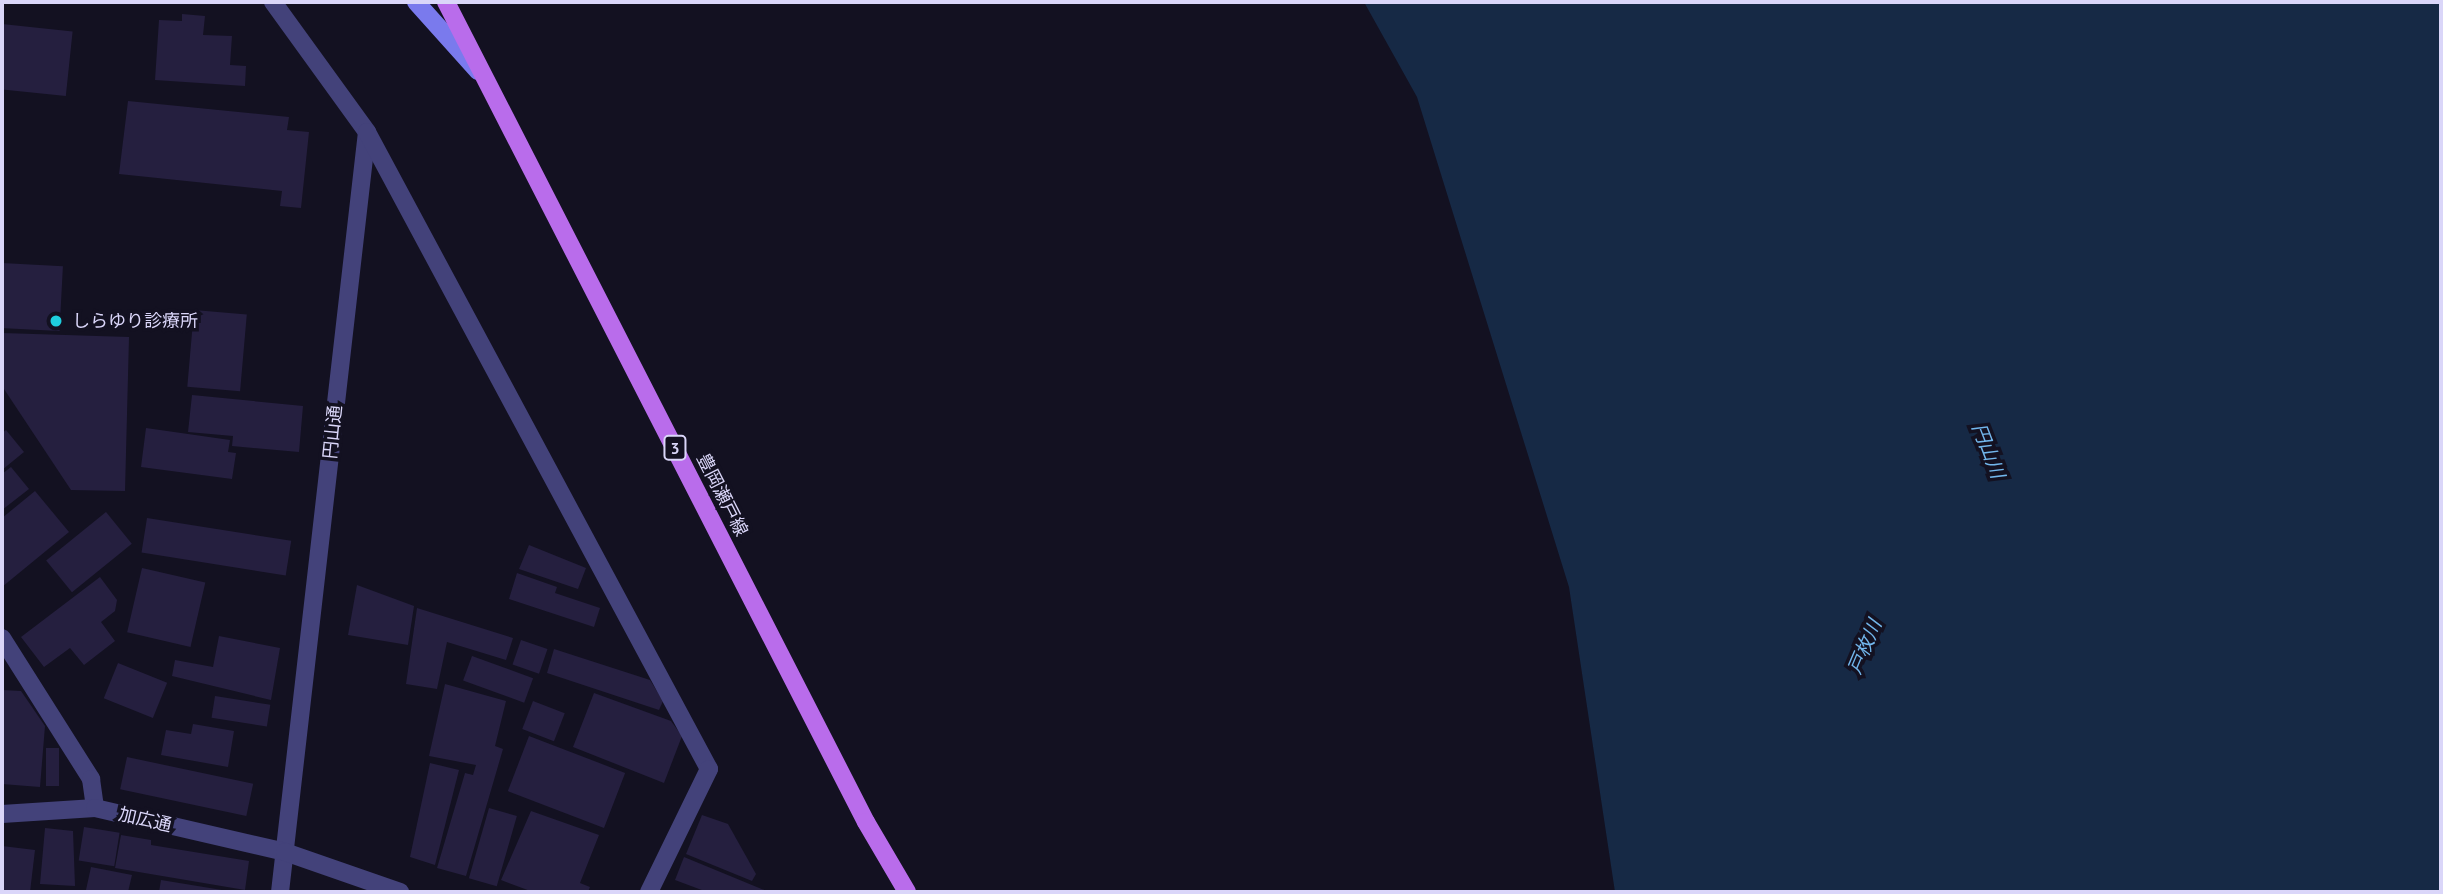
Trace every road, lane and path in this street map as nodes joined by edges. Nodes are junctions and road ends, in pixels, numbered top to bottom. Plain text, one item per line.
1 (273, 2) edge
2 (416, 2) edge
3 (446, 2) edge
4 (485, 78) junction
5 (367, 132) junction
6 (2, 638) edge
7 (95, 808) junction
8 (2, 814) edge
9 (285, 852) junction
10 (280, 892) edge
11 (400, 892) edge
12 (649, 892) edge
13 (908, 892) edge

1 - 5 street
2 - 4 street
3 - 4 main road, 豊岡瀬戸線 / 3
4 - 13 main road, 豊岡瀬戸線 / 3
5 - 9 street, 円山通
5 - 12 street
6 - 7 street
7 - 8 street, 加広通
7 - 9 street, 加広通
9 - 10 street, 円山通
9 - 11 street, 加広通

